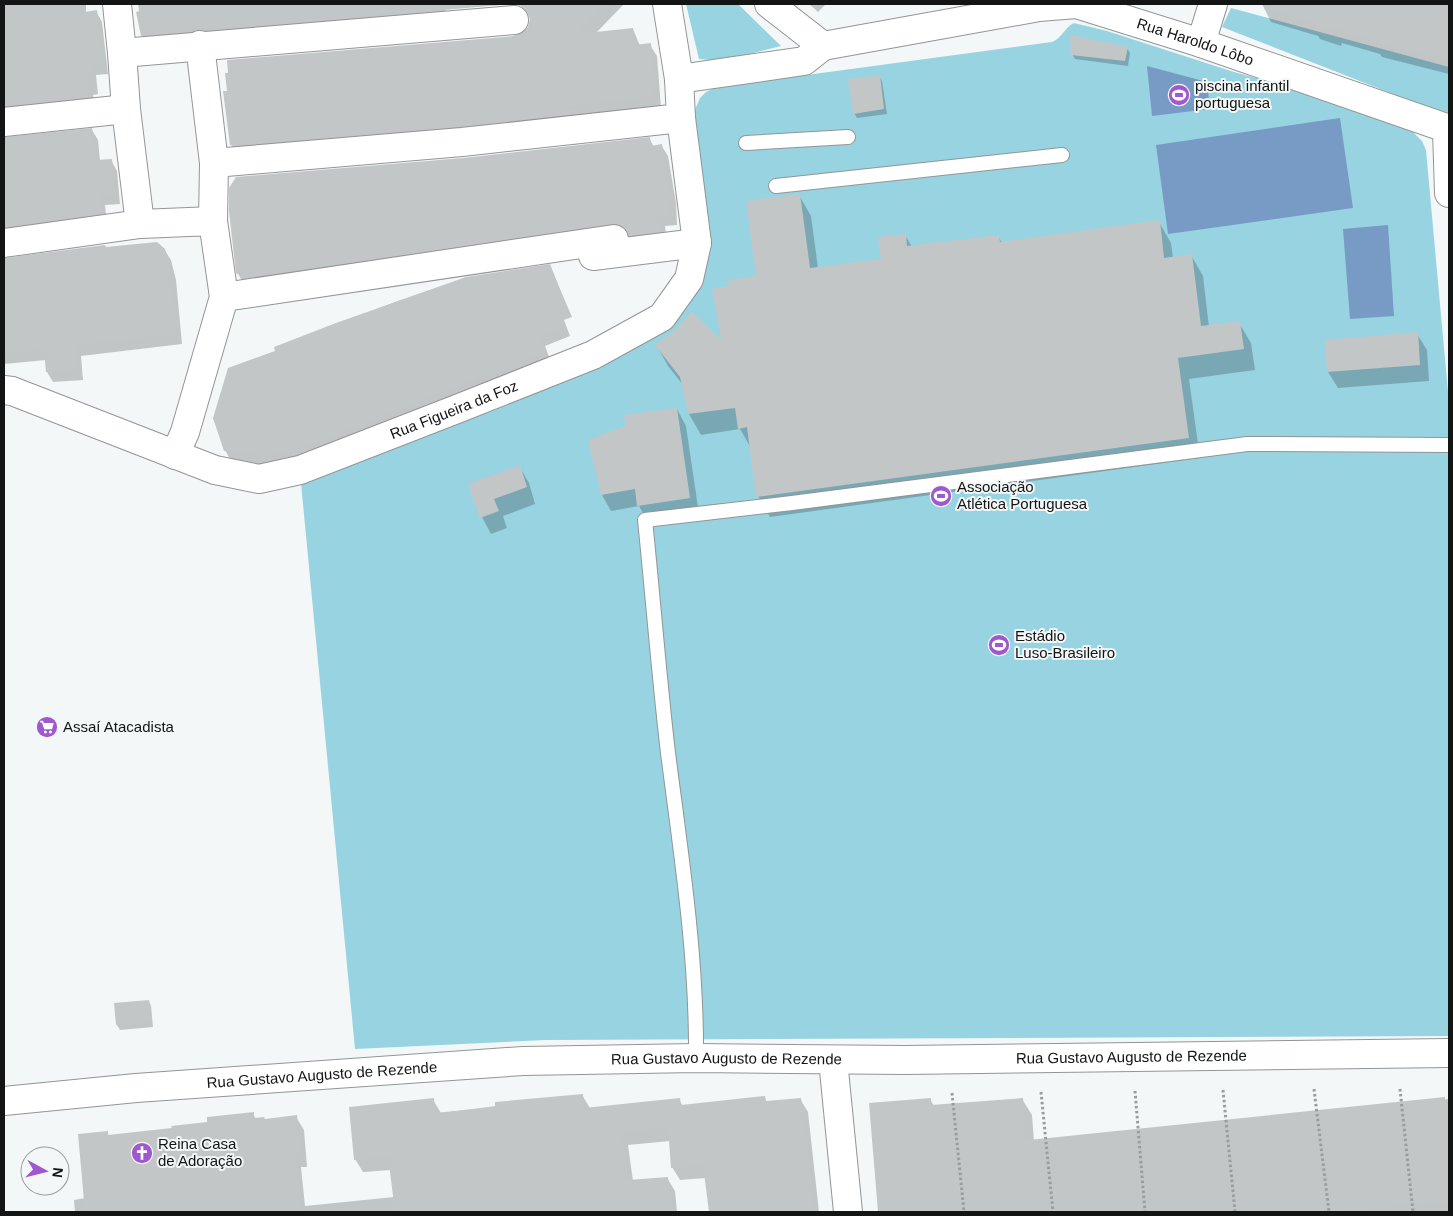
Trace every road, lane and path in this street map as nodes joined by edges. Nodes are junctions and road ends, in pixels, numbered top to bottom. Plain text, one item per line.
1 (117, 4) edge
2 (667, 4) edge
3 (769, 4) edge
4 (1213, 4) edge
5 (514, 20) dead end
6 (1201, 43) junction
7 (200, 45) junction
8 (823, 46) junction
9 (122, 53) junction
10 (679, 79) junction
11 (126, 109) junction
12 (681, 118) junction
13 (4, 122) edge
14 (1448, 130) edge
15 (848, 137) dead end
16 (746, 143) dead end
17 (1062, 155) dead end
18 (214, 163) junction
19 (776, 186) dead end
20 (1449, 193) edge
21 (213, 221) junction
22 (140, 224) junction
23 (614, 239) dead end
24 (4, 242) edge
25 (697, 242) junction
26 (562, 260) dead end
27 (224, 297) junction
28 (4, 390) edge
29 (180, 443) junction
30 (1449, 445) edge
31 (1449, 1053) edge
32 (696, 1058) junction
33 (833, 1060) junction
34 (1314, 1089) dead end
35 (1400, 1089) dead end
36 (1223, 1090) dead end
37 (1135, 1091) dead end
38 (1041, 1092) dead end
39 (952, 1093) dead end
40 (4, 1101) edge
41 (848, 1212) edge
42 (964, 1212) edge
43 (1053, 1212) edge
44 (1145, 1212) edge
45 (1235, 1212) edge
46 (1329, 1212) edge
47 (1413, 1212) edge

1 - 9 street
2 - 10 street, Rua Figueira da Foz
3 - 8 street
4 - 6 street
5 - 7 street
6 - 8 street, Rua Haroldo Lôbo
6 - 14 street, Rua Haroldo Lôbo
7 - 9 street
7 - 18 street
8 - 10 street
9 - 11 street
10 - 12 street, Rua Figueira da Foz
11 - 13 street
11 - 22 street
12 - 18 street
12 - 25 street, Rua Figueira da Foz
14 - 20 street
15 - 16 lane
17 - 19 lane
18 - 21 street
21 - 22 street
21 - 27 street
22 - 24 street
23 - 27 street
25 - 26 street
25 - 29 street, Rua Figueira da Foz
27 - 29 street
28 - 29 street, Rua Figueira da Foz
30 - 32 lane
31 - 33 street, Rua Gustavo Augusto de Rezende
32 - 33 street, Rua Gustavo Augusto de Rezende
32 - 40 street, Rua Gustavo Augusto de Rezende
33 - 41 street
34 - 46 path
35 - 47 path
36 - 45 path
37 - 44 path
38 - 43 path
39 - 42 path

